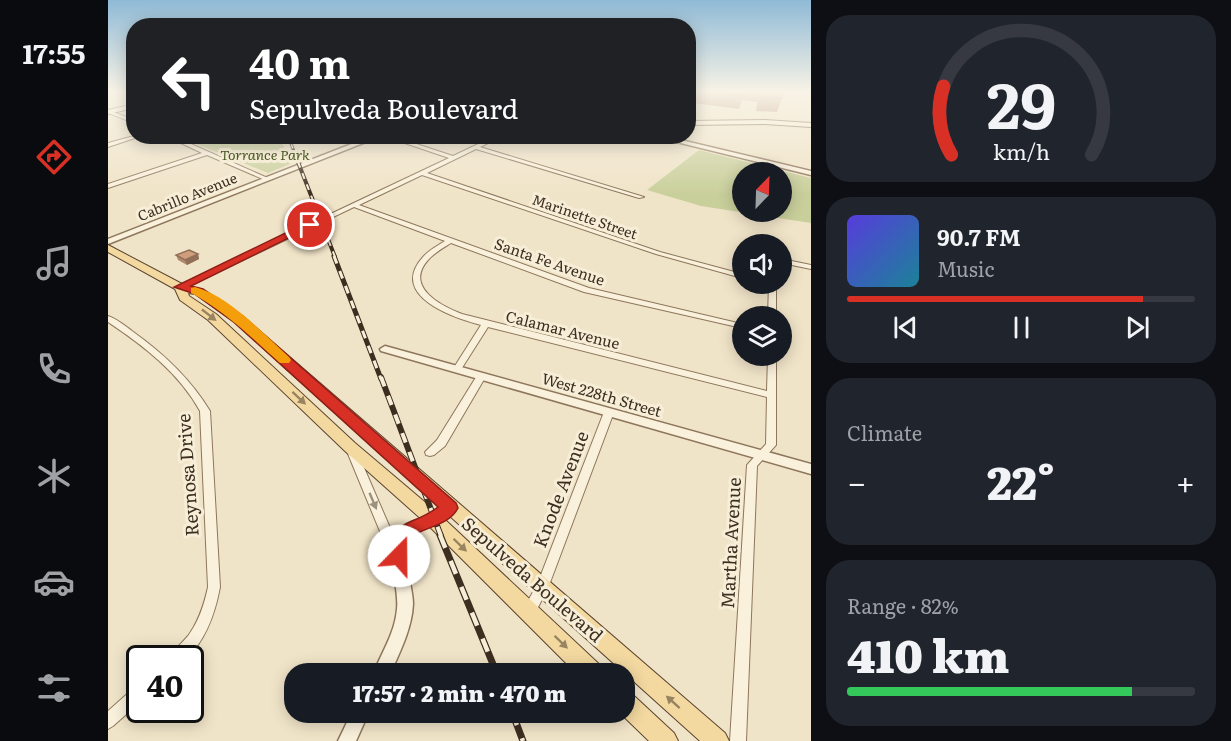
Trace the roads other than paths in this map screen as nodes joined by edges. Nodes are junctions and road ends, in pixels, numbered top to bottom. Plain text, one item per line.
1 (126, 140) edge
2 (186, 144) edge
3 (357, 144) edge
4 (410, 144) edge
5 (484, 144) edge
6 (689, 144) edge
7 (108, 146) edge
8 (476, 148) junction
9 (207, 153) junction
10 (453, 158) junction
11 (422, 172) junction
12 (811, 173) edge
13 (267, 179) junction
14 (108, 186) edge
15 (641, 197) dead end
16 (353, 205) junction
17 (451, 240) junction
18 (108, 242) edge
19 (108, 248) edge
20 (792, 263) edge
21 (811, 267) edge
22 (732, 273) edge
23 (180, 287) junction
24 (108, 318) edge
25 (486, 324) junction
26 (732, 324) edge
27 (385, 349) dead end
28 (274, 350) junction
29 (256, 358) junction
30 (772, 366) edge
31 (457, 369) junction
32 (481, 376) junction
33 (771, 395) junction
34 (609, 412) junction
35 (350, 447) junction
36 (430, 452) dead end
37 (761, 455) junction
38 (811, 469) edge
39 (450, 508) junction
40 (434, 520) junction
41 (401, 570) junction
42 (542, 588) junction
43 (529, 611) junction
44 (188, 645) edge
45 (386, 663) edge
46 (582, 663) edge
47 (126, 705) edge
48 (635, 712) edge
49 (108, 721) edge
50 (356, 723) edge
51 (347, 741) edge
52 (666, 741) edge
53 (717, 741) edge
54 (738, 741) edge

1 - 7 street
2 - 9 street
3 - 13 street, Cabrillo Avenue
4 - 10 street
5 - 8 street
6 - 12 street
8 - 10 street
8 - 15 street
9 - 13 street
9 - 14 street
10 - 11 street
11 - 16 street
11 - 22 street, Marinette Street
13 - 18 street, Cabrillo Avenue
16 - 17 street, Santa Fe Avenue
16 - 23 street
17 - 25 street, Calamar Avenue
17 - 26 street, Santa Fe Avenue
19 - 23 main road, Sepulveda Boulevard
20 - 21 street
23 - 28 main road, Sepulveda Boulevard
23 -> 29 main road, Sepulveda Boulevard
24 - 44 street, Reynosa Drive
25 - 31 street
25 - 33 street, Calamar Avenue
27 - 31 street, West 228th Street
28 - 29 main road
28 - 39 main road, Sepulveda Boulevard
29 -> 35 main road, Sepulveda Boulevard
30 - 33 street, Martha Avenue
31 - 32 street, West 228th Street
32 - 34 street, West 228th Street
32 - 36 street
33 - 37 street, Martha Avenue
34 - 37 street, West 228th Street
34 - 42 street, Knode Avenue
35 - 40 main road, Sepulveda Boulevard
35 -> 41 street
37 - 38 street, West 228th Street
37 - 54 street, Martha Avenue
39 - 40 street
39 - 42 main road, Sepulveda Boulevard
40 - 41 street
40 -> 43 main road, Sepulveda Boulevard
41 - 45 street
42 - 43 street, Knode Avenue
53 -> 42 main road, Sepulveda Boulevard
43 -> 46 main road, Sepulveda Boulevard
47 - 49 street
48 - 52 main road
50 - 51 street

